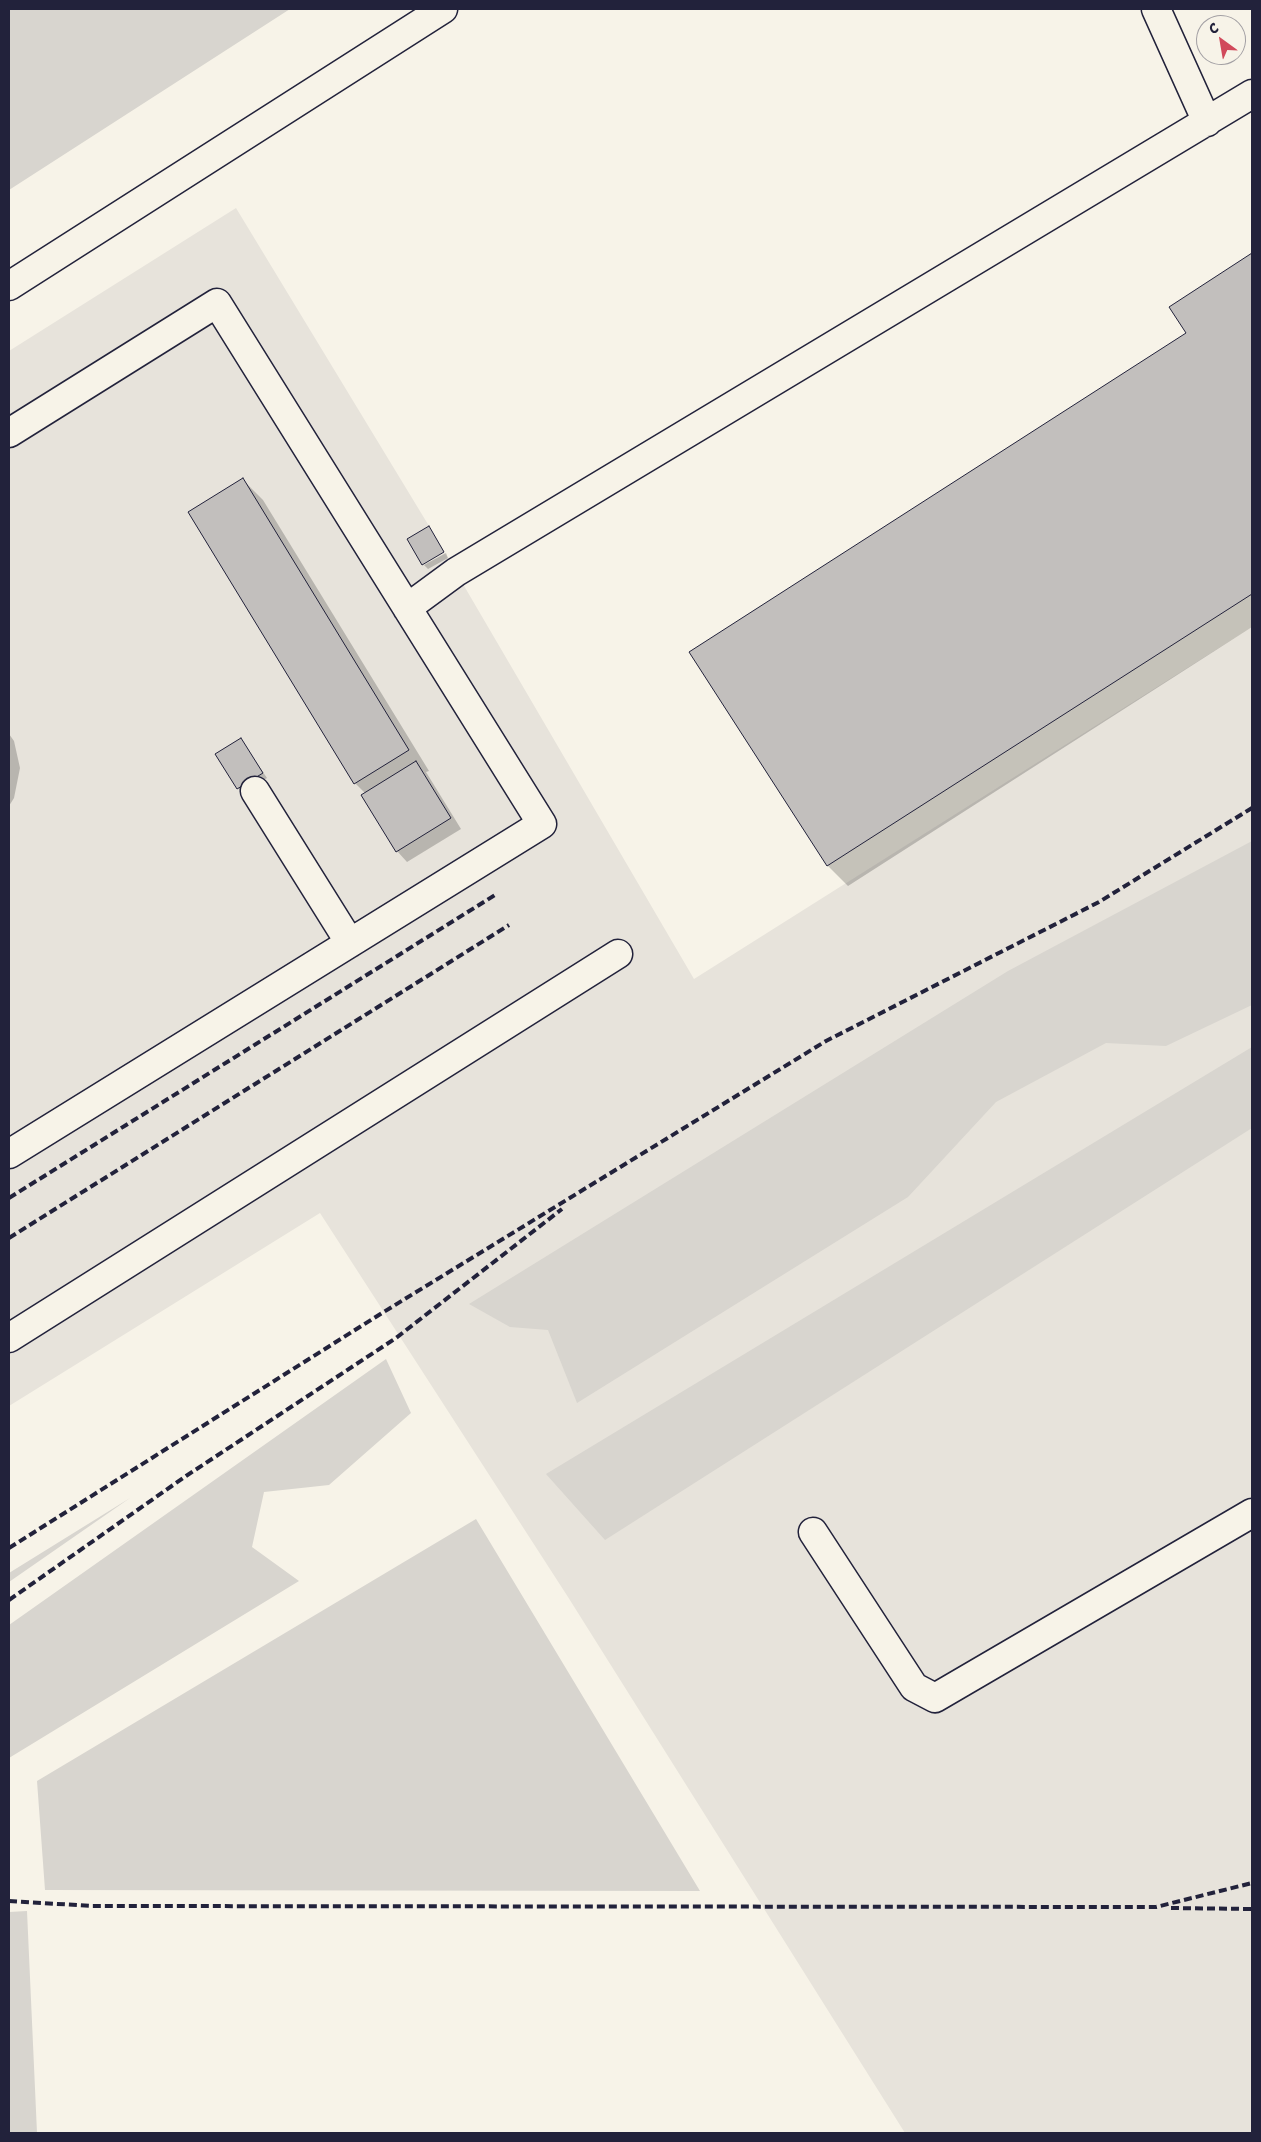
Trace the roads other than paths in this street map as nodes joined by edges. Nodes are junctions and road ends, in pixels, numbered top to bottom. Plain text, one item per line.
1 (443, 9) edge
2 (1156, 9) edge
3 (1252, 94) edge
4 (1207, 122) junction
5 (9, 286) edge
6 (9, 434) edge
7 (407, 608) junction
8 (255, 791) dead end
9 (350, 943) junction
10 (618, 954) dead end
11 (9, 1154) edge
12 (9, 1338) edge
13 (1252, 1512) edge
14 (813, 1532) dead end

1 - 5 street
2 - 4 street
3 - 4 street
4 - 7 street
6 - 7 street
7 - 9 street
8 - 9 street
9 - 11 street
10 - 12 street
13 - 14 street

